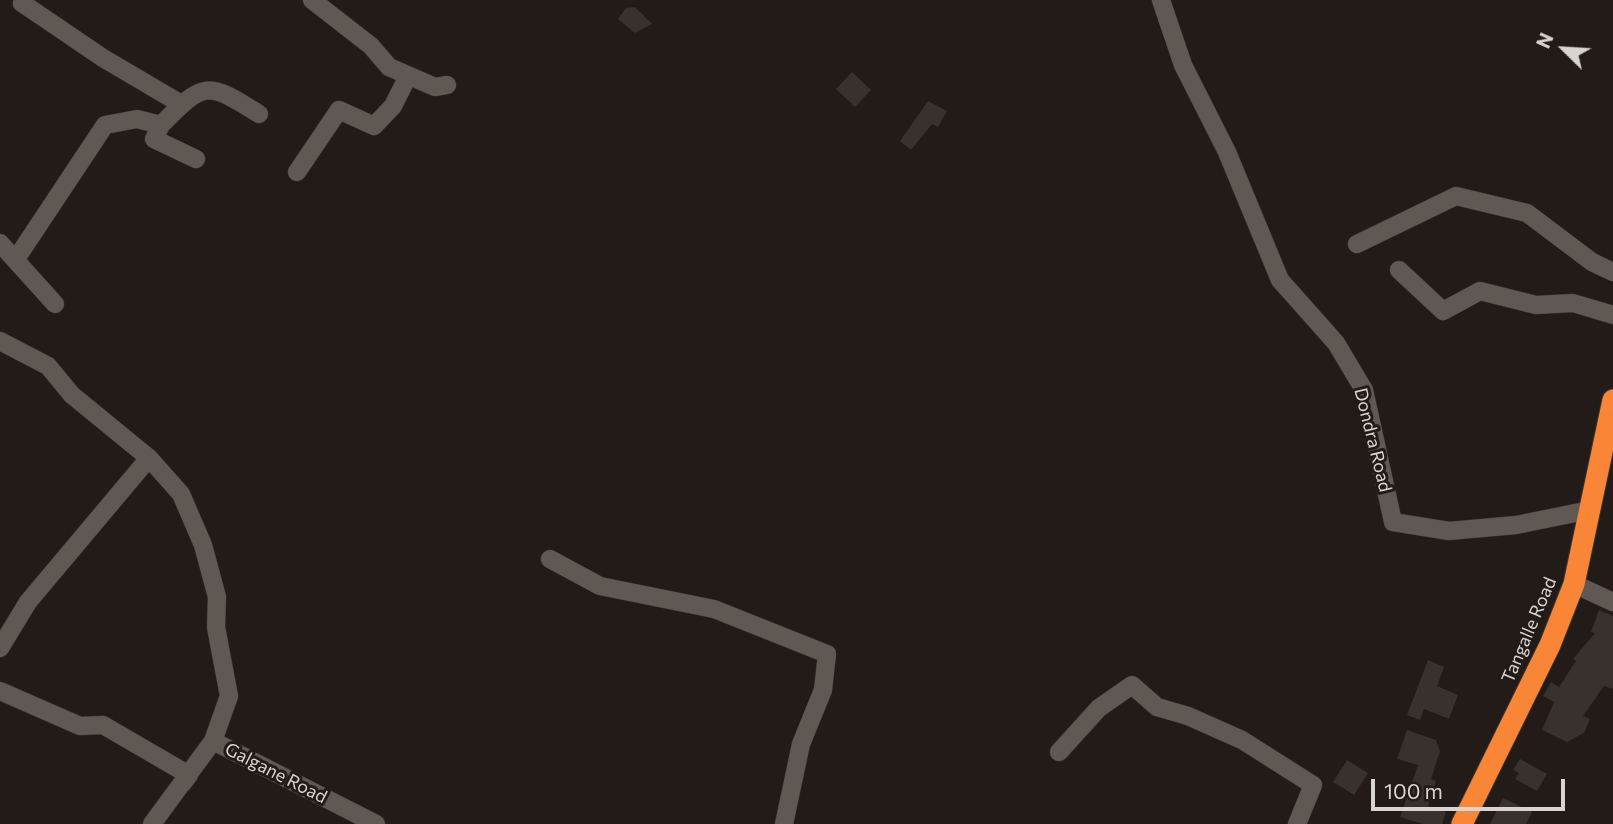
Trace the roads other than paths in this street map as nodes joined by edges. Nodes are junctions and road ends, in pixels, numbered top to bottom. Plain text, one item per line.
1 (23, 0) edge
2 (312, 0) edge
3 (1161, 0) edge
4 (408, 76) junction
5 (447, 85) dead end
6 (181, 104) junction
7 (259, 114) dead end
8 (161, 125) junction
9 (197, 159) dead end
10 (297, 172) dead end
11 (0, 243) edge
12 (1357, 244) dead end
13 (16, 259) junction
14 (1399, 270) dead end
15 (1613, 272) edge
16 (55, 304) dead end
17 (1613, 316) edge
18 (0, 341) edge
19 (1613, 400) edge
20 (149, 458) junction
21 (1590, 510) junction
22 (550, 559) dead end
23 (1574, 584) junction
24 (1613, 602) edge
25 (0, 648) edge
26 (0, 691) edge
27 (213, 741) junction
28 (1059, 752) dead end
29 (188, 775) junction
30 (153, 824) edge
31 (376, 824) edge
32 (784, 824) edge
33 (1297, 824) edge
34 (1462, 824) edge

1 - 6 street
2 - 4 street
3 - 21 street, Dondra Road
4 - 5 street
4 - 10 street
6 - 7 street
6 - 8 street
8 - 9 street
8 - 13 street
11 - 13 street
12 - 15 street
13 - 16 street
14 - 17 street
18 - 20 street
19 - 21 highway, Tangalle Road
20 - 25 street
20 - 27 street
21 - 23 highway, Tangalle Road
22 - 32 street
23 - 24 street
23 - 34 highway, Tangalle Road
26 - 29 street
27 - 29 street
27 - 31 street, Galgane Road
28 - 33 street
29 - 30 street

